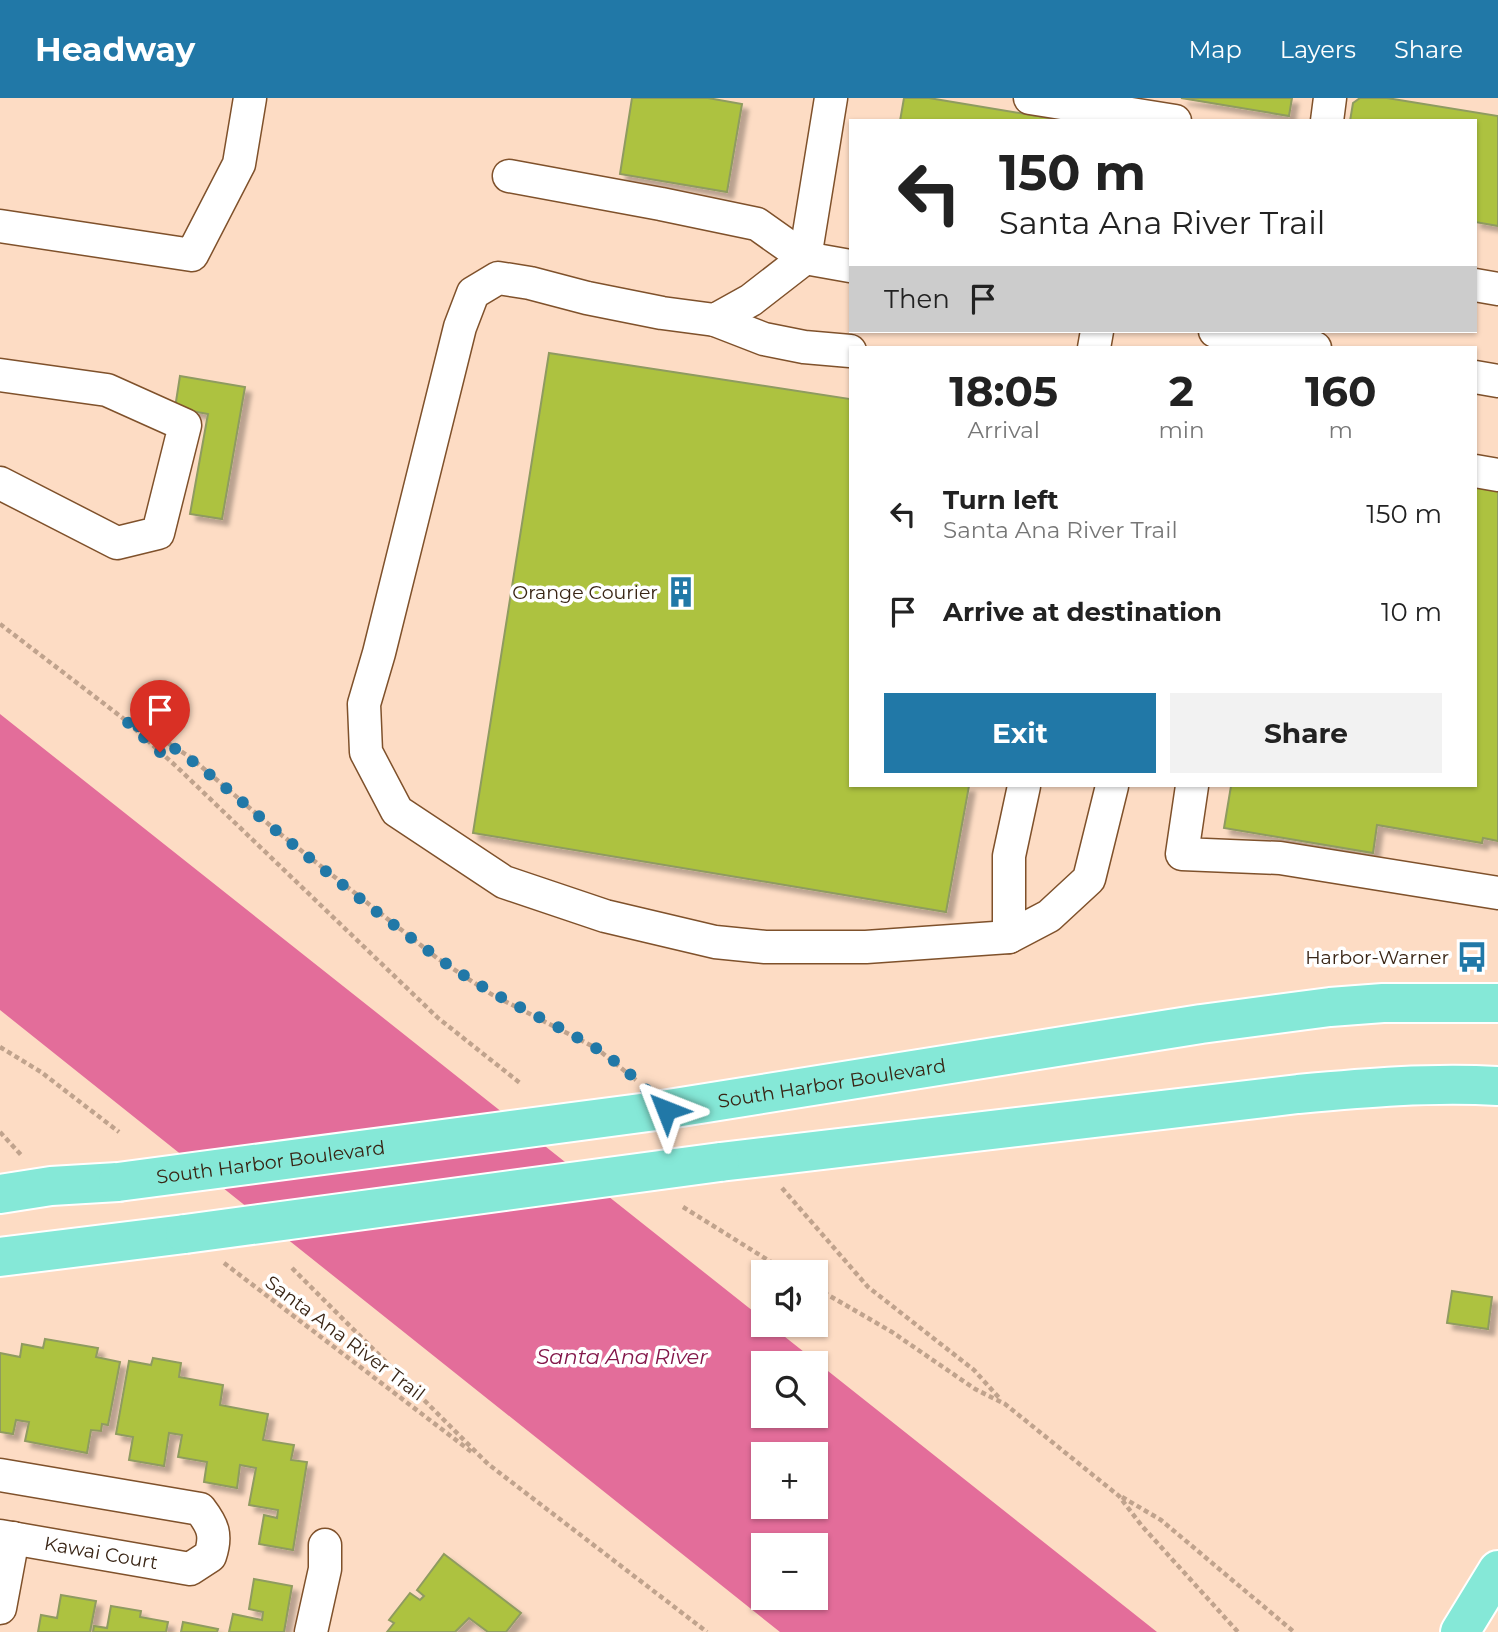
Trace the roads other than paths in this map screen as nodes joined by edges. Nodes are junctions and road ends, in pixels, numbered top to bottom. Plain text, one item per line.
1 (250, 98) edge
2 (831, 98) edge
3 (1030, 98) edge
4 (1330, 98) edge
5 (1162, 119) edge
6 (1327, 119) edge
7 (509, 176) dead end
8 (0, 226) edge
9 (805, 258) junction
10 (849, 266) edge
11 (1477, 285) edge
12 (1498, 289) edge
13 (715, 320) junction
14 (1228, 333) edge
15 (1283, 342) edge
16 (849, 351) edge
17 (0, 375) edge
18 (1477, 377) edge
19 (1498, 381) edge
20 (1477, 471) edge
21 (1498, 475) edge
22 (0, 483) edge
23 (1024, 787) edge
24 (1112, 787) edge
25 (1192, 787) edge
26 (1498, 893) edge
27 (1009, 937) junction
28 (1498, 1003) edge
29 (1498, 1086) edge
30 (0, 1194) edge
31 (0, 1257) edge
32 (0, 1475) edge
33 (6, 1537) edge
34 (325, 1545) dead end
35 (1498, 1570) edge
36 (0, 1608) edge
37 (310, 1632) edge
38 (1460, 1632) edge

1 - 8 street
2 - 9 street
3 - 5 street
4 - 6 street
7 - 9 street
9 - 10 street
9 - 13 street
11 - 12 street
13 - 16 street
13 - 27 street
14 - 15 street
17 - 22 street
18 - 19 street
20 - 21 street
23 - 27 street
24 - 27 street
25 - 26 street
28 - 30 main road, South Harbor Boulevard, bridge
29 - 31 main road, bridge
32 - 33 street, Kawai Court
33 - 36 street, Kawai Court
34 - 37 street
35 - 38 main road

